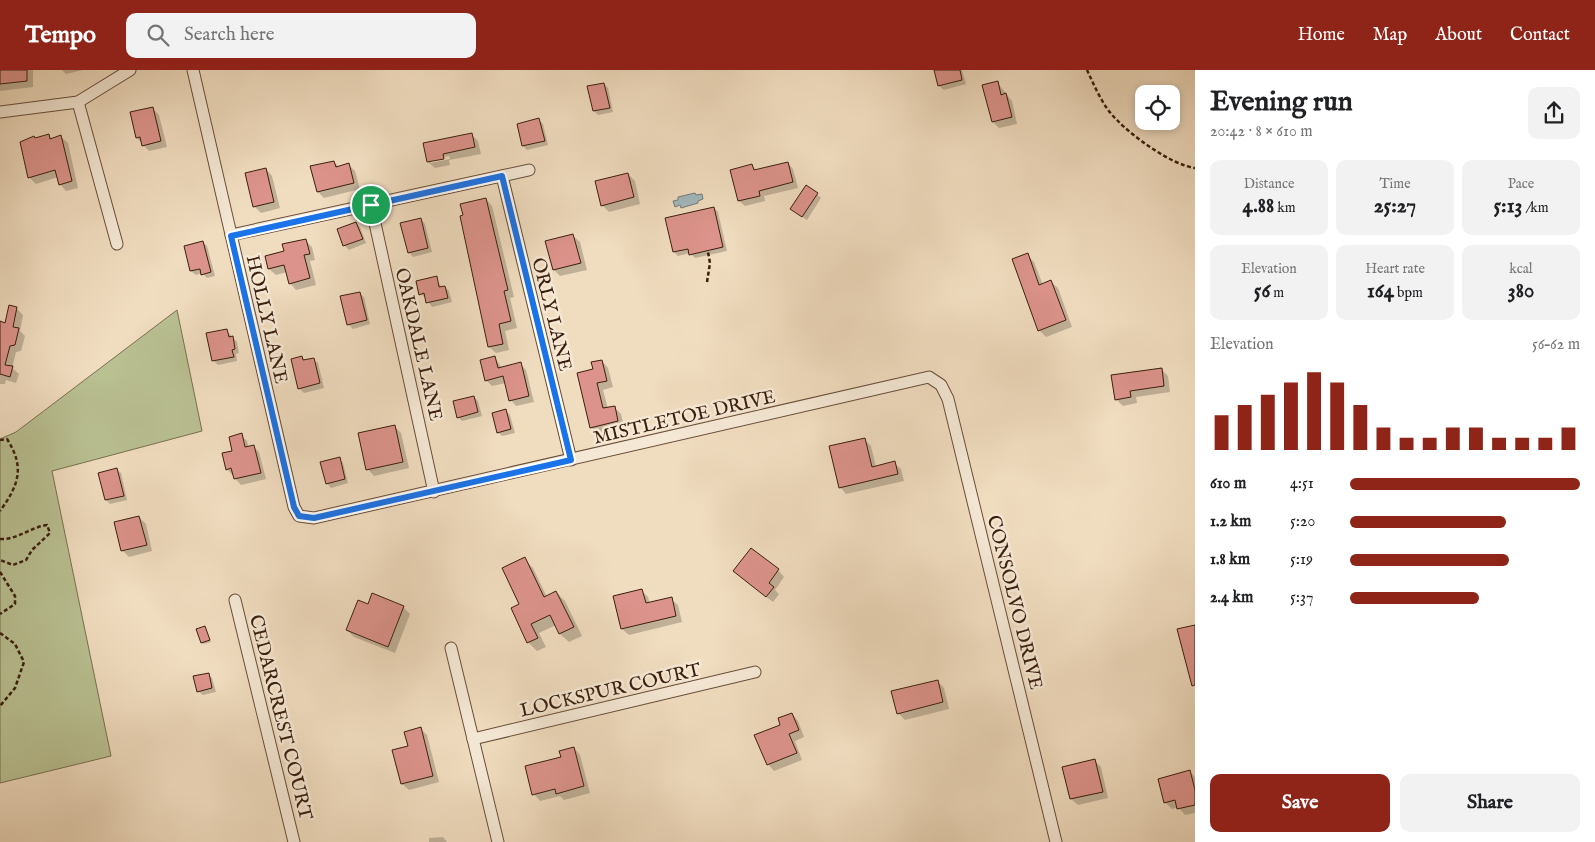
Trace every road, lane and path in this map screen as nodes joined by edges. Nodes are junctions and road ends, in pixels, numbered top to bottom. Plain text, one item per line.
1 (130, 70) edge
2 (193, 70) edge
3 (1088, 70) edge
4 (78, 102) junction
5 (0, 112) edge
6 (1195, 168) edge
7 (529, 170) dead end
8 (502, 176) junction
9 (371, 205) junction
10 (231, 236) junction
11 (117, 244) dead end
12 (708, 252) dead end
13 (707, 282) dead end
14 (929, 377) joint
15 (0, 440) edge
16 (571, 460) junction
17 (434, 492) junction
18 (0, 511) edge
19 (299, 516) joint
20 (0, 539) edge
21 (0, 560) edge
22 (0, 572) edge
23 (235, 600) dead end
24 (0, 614) edge
25 (0, 633) edge
26 (451, 648) dead end
27 (755, 672) dead end
28 (0, 706) edge
29 (473, 739) junction
30 (294, 842) edge
31 (498, 842) edge
32 (1056, 842) edge

1 - 4 street
2 - 10 street, HOLLY LANE
3 - 6 path
4 - 5 street
4 - 11 street
7 - 8 street
8 - 9 street
8 - 16 street, ORLY LANE
9 - 10 street
9 - 17 street, OAKDALE LANE
10 - 19 street, HOLLY LANE
12 - 13 path
14 - 16 street, MISTLETOE DRIVE
14 - 32 street, CONSOLVO DRIVE
15 - 18 path
16 - 17 street, MISTLETOE DRIVE
17 - 19 street, MISTLETOE DRIVE
20 - 21 path
22 - 24 path
23 - 30 street, CEDARCREST COURT
25 - 28 path
26 - 29 street
27 - 29 street, LOCKSPUR COURT
29 - 31 street

